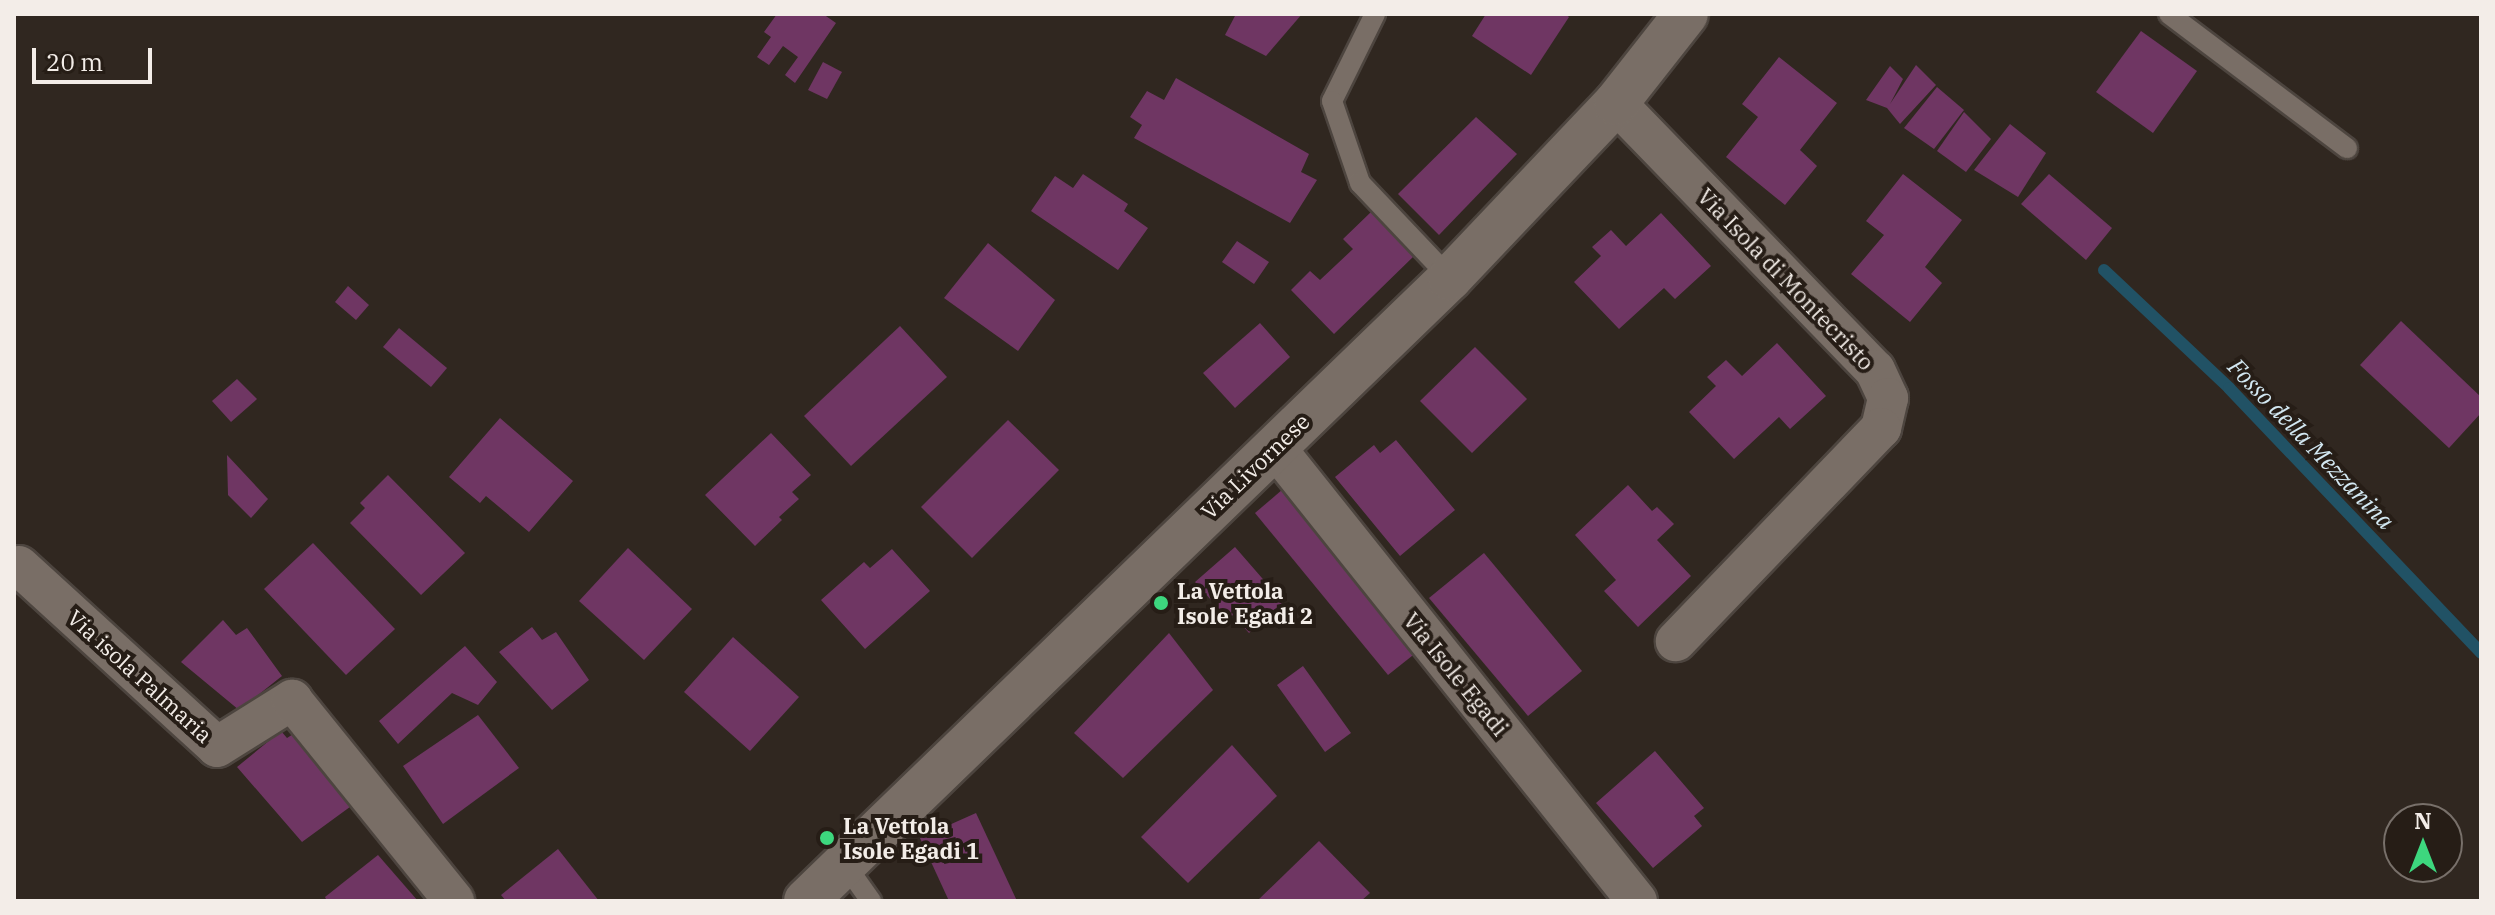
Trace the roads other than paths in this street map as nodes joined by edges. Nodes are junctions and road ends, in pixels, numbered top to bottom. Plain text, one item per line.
1 (1375, 14) edge
2 (1686, 14) edge
3 (2169, 14) edge
4 (1616, 103) junction
5 (2347, 148) dead end
6 (1450, 278) junction
7 (1274, 446) junction
8 (19, 566) dead end
9 (1676, 641) dead end
10 (844, 863) junction
11 (454, 901) edge
12 (806, 901) edge
13 (871, 901) edge
14 (1637, 901) edge

1 - 6 lane
2 - 4 street, Via Livornese
3 - 5 lane
4 - 6 street, Via Livornese
4 - 9 street, Via Isola di Montecristo
6 - 7 street, Via Livornese
7 - 10 street, Via Livornese
7 - 14 street, Via Isole Egadi
8 - 11 street, Via isola Palmaria
10 - 12 street, Via Livornese
10 - 13 lane

